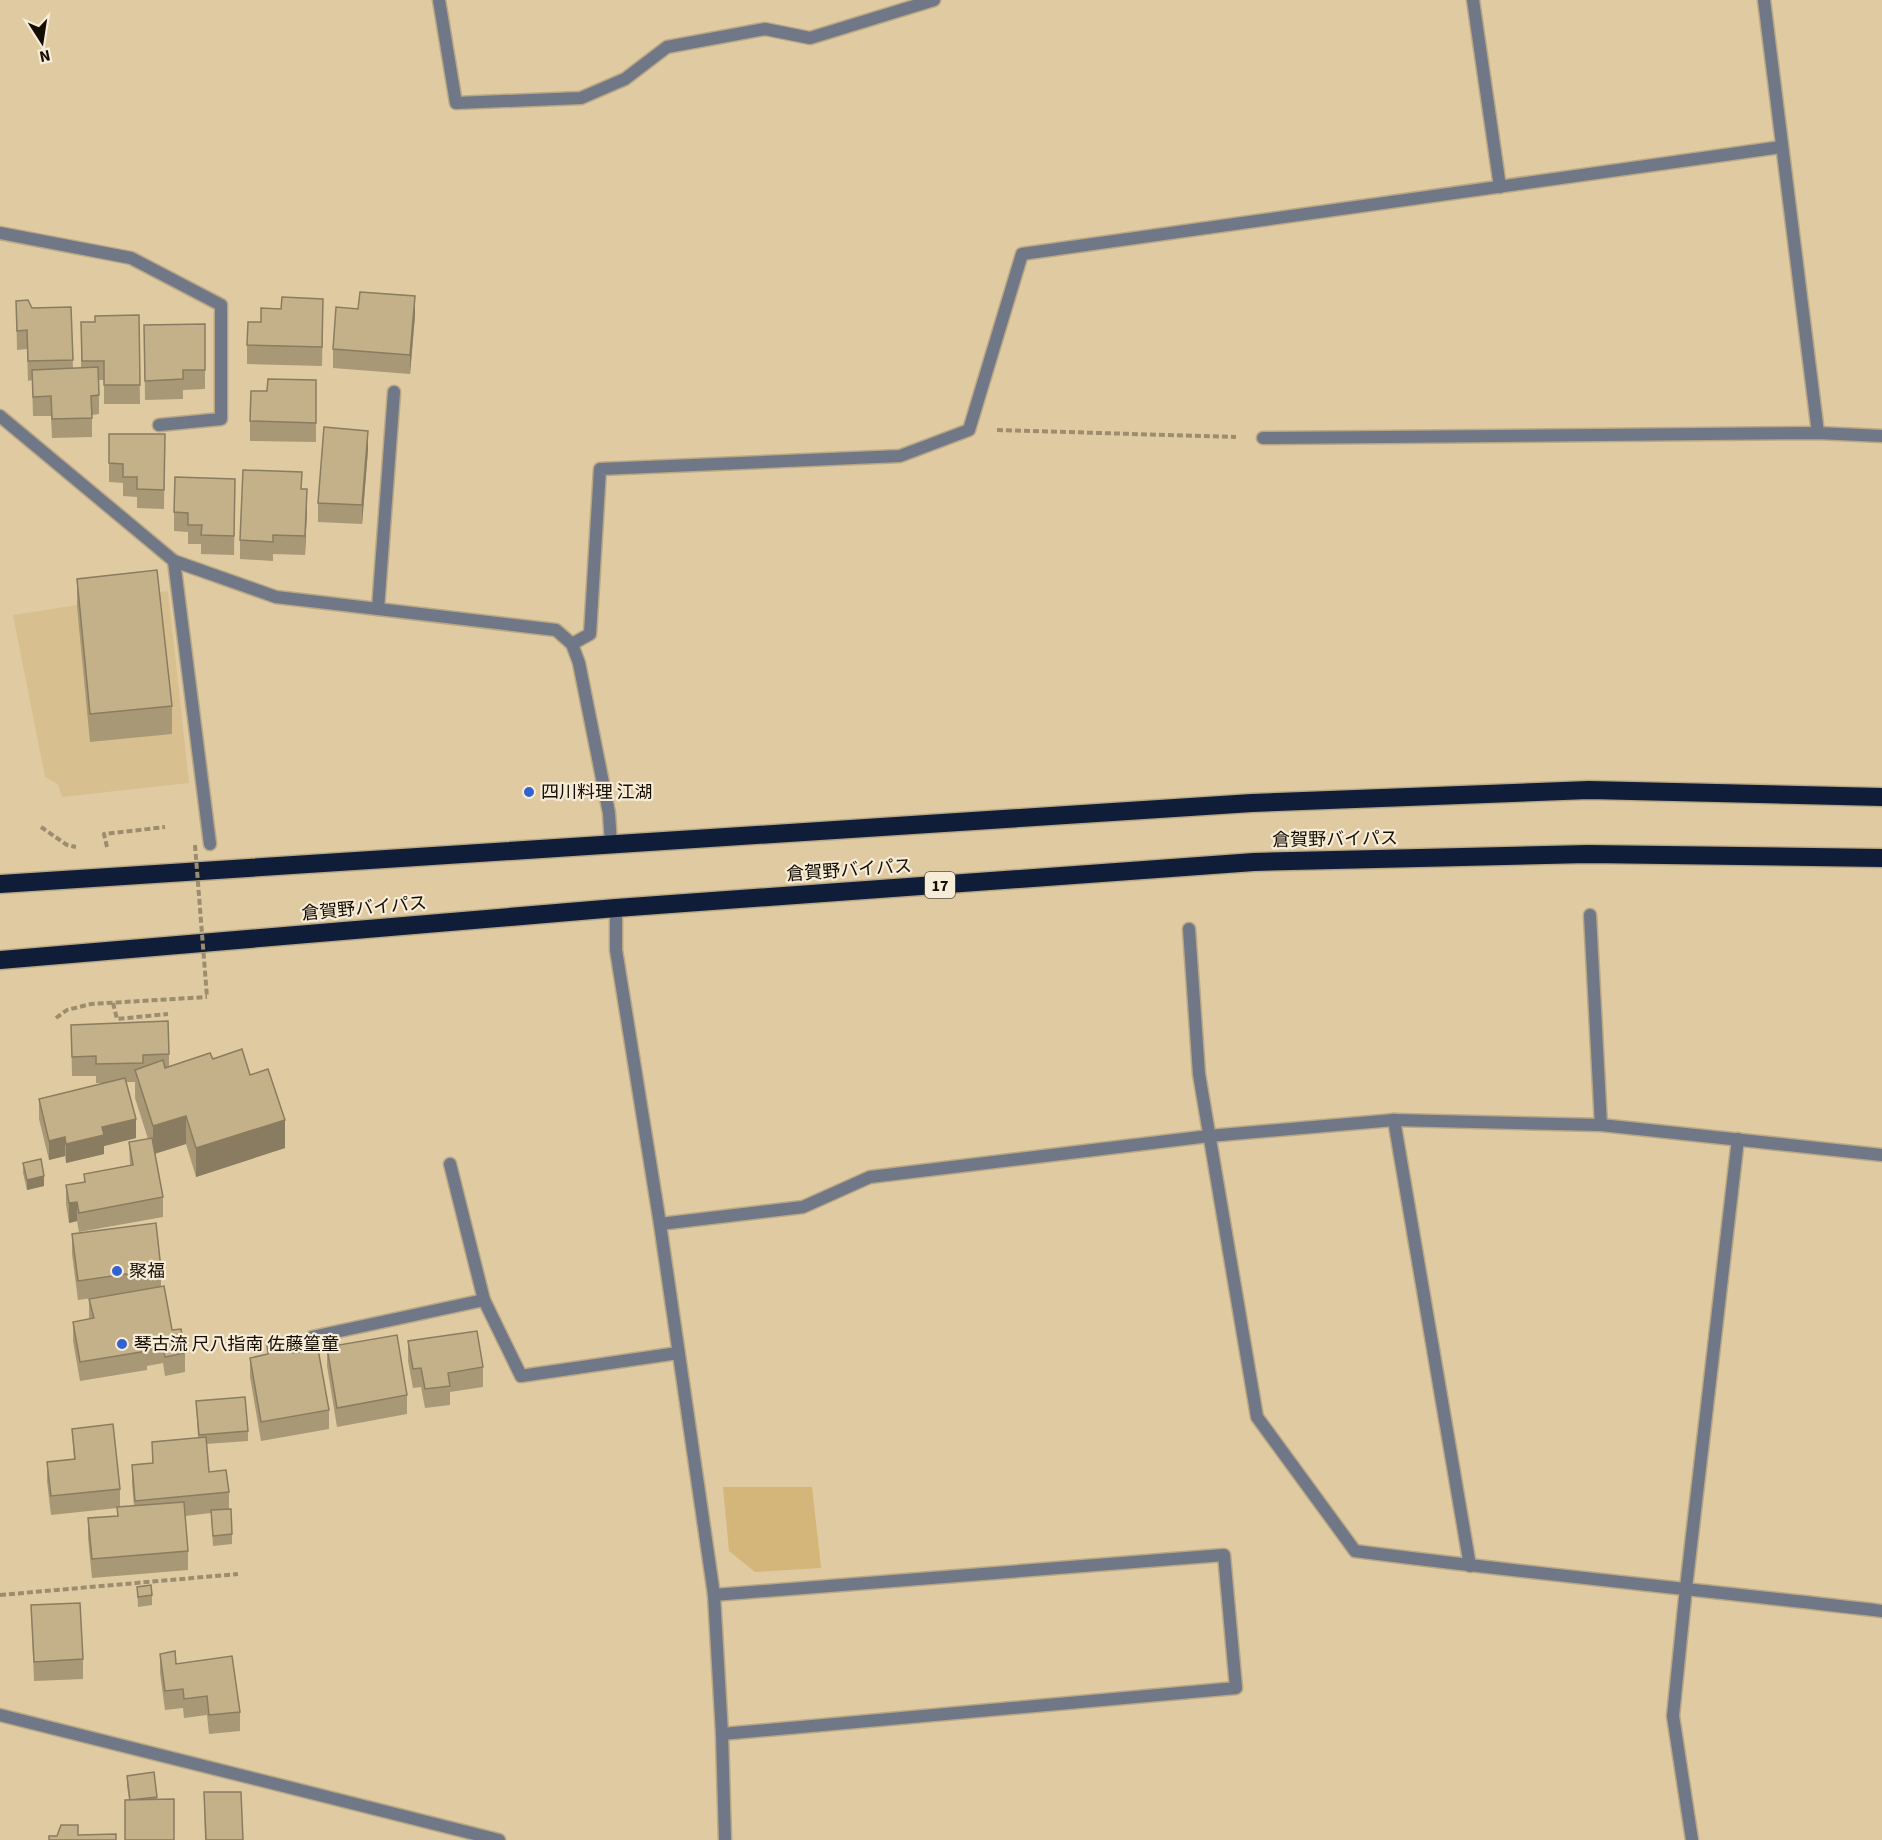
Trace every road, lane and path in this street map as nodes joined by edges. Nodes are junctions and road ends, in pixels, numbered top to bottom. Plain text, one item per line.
1 (439, 0) edge
2 (934, 0) edge
3 (1473, 0) edge
4 (1764, 0) edge
5 (1781, 147) junction
6 (1500, 186) junction
7 (0, 233) edge
8 (394, 392) dead end
9 (0, 416) edge
10 (159, 425) dead end
11 (969, 430) junction
12 (1818, 433) junction
13 (1882, 436) edge
14 (1263, 438) joint
15 (174, 561) junction
16 (378, 609) junction
17 (572, 644) junction
18 (1882, 797) edge
19 (165, 827) dead end
20 (210, 843) dead end
21 (195, 845) dead end
22 (611, 845) junction
23 (108, 849) dead end
24 (1882, 858) edge
25 (0, 884) edge
26 (616, 908) junction
27 (1590, 915) dead end
28 (1189, 929) dead end
29 (0, 960) edge
30 (113, 1003) junction
31 (168, 1014) dead end
32 (56, 1018) dead end
33 (1394, 1120) junction
34 (1601, 1125) junction
35 (1209, 1136) junction
36 (1738, 1138) junction
37 (1882, 1155) edge
38 (450, 1164) dead end
39 (660, 1224) junction
40 (484, 1300) junction
41 (312, 1337) dead end
42 (678, 1353) junction
43 (1470, 1566) junction
44 (238, 1574) dead end
45 (1686, 1588) junction
46 (0, 1595) edge
47 (714, 1595) junction
48 (1882, 1611) edge
49 (0, 1715) edge
50 (722, 1734) junction
51 (499, 1840) edge
52 (725, 1840) edge
53 (1692, 1840) edge

1 - 2 street
3 - 6 street
4 - 5 street
5 - 6 street
5 - 12 street
6 - 11 street
7 - 10 street
8 - 16 street
9 - 15 street
11 - 14 path
11 - 17 street
12 - 13 street
12 - 14 street
15 - 16 street
15 - 20 street
16 - 17 street
17 - 22 street
18 - 22 highway, 倉賀野バイパス
19 - 23 path
21 - 30 path, bridge
22 - 25 highway, 倉賀野バイパス
24 - 26 highway, 倉賀野バイパス / 17
26 - 29 highway, 倉賀野バイパス / 17
26 - 39 street
27 - 34 street
28 - 35 street
30 - 31 path
30 - 32 path
33 - 34 street
33 - 35 street
33 - 43 street
34 - 36 street
35 - 39 street
35 - 43 street
36 - 37 street
36 - 45 street
38 - 40 street
39 - 42 street
40 - 41 street
40 - 42 street
42 - 47 street
43 - 45 street
44 - 46 path
45 - 48 street
45 - 53 street
47 - 50 street
47 - 50 street
49 - 51 street
50 - 52 street

